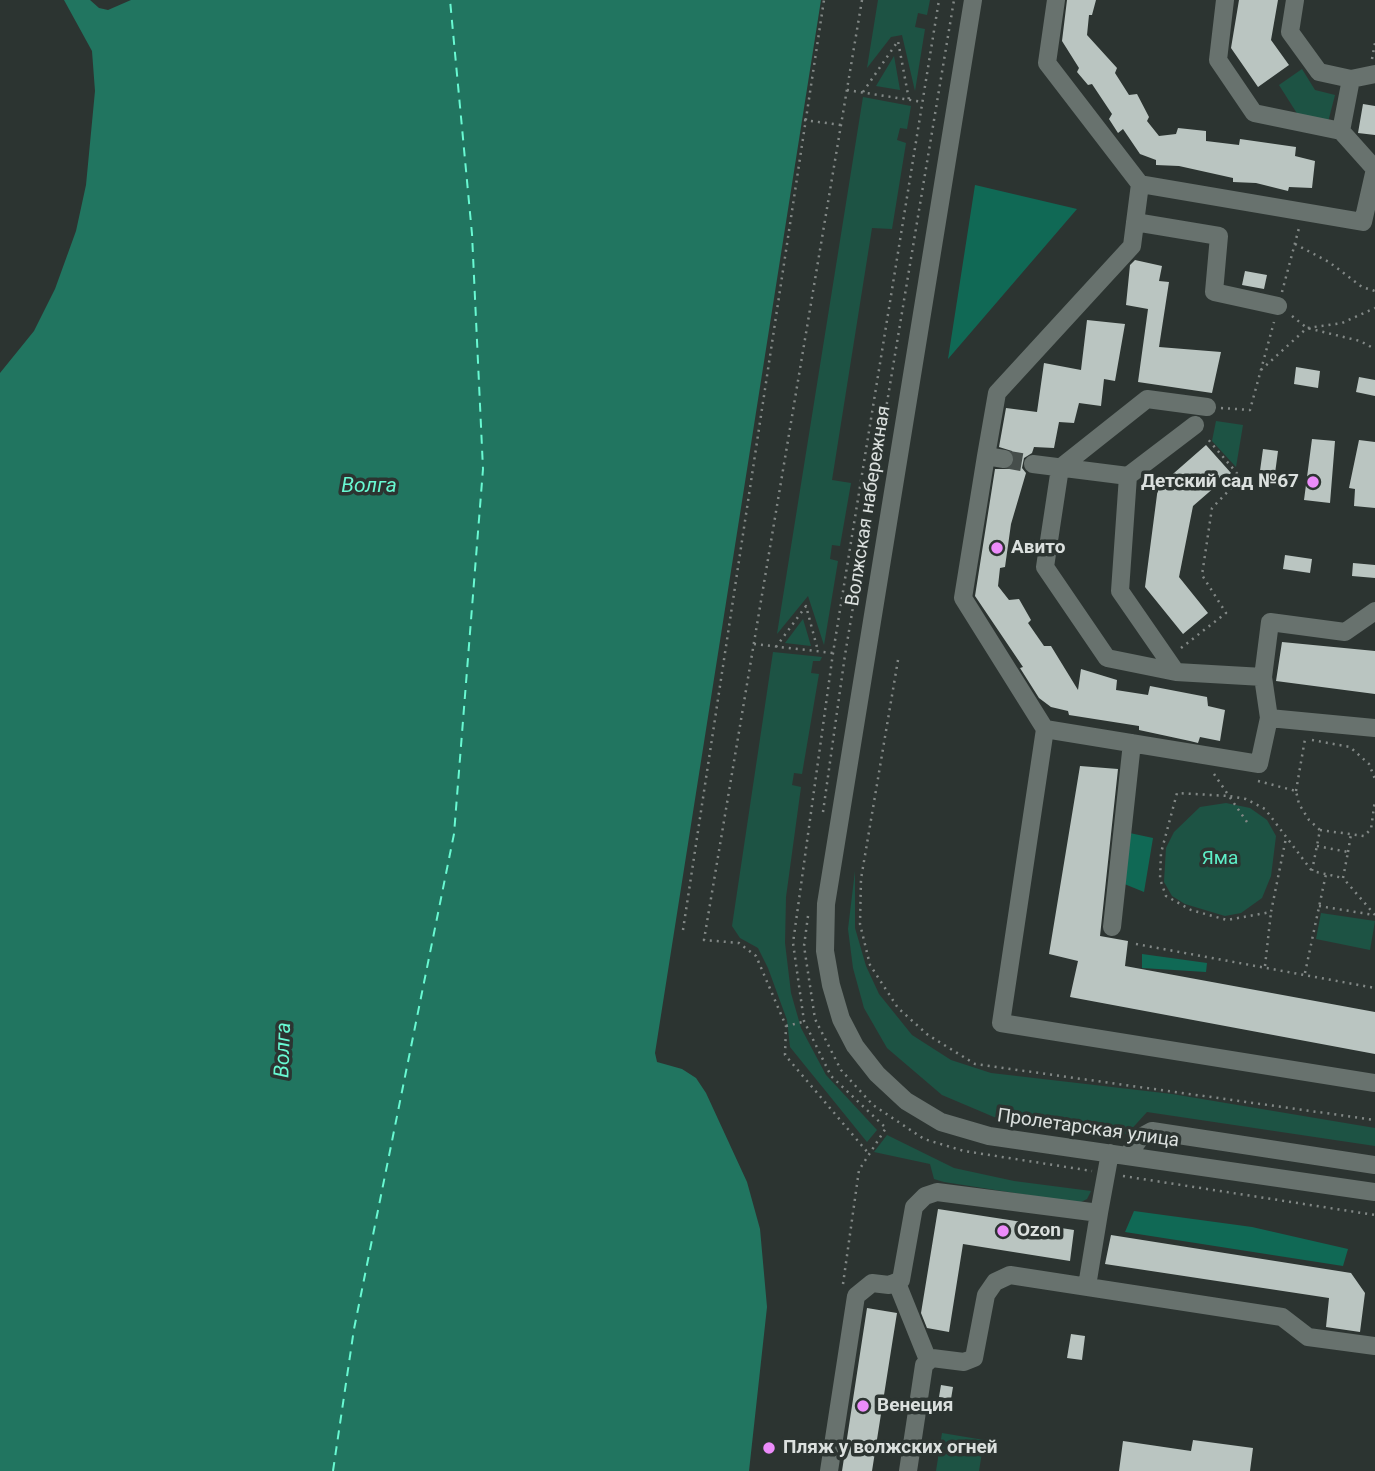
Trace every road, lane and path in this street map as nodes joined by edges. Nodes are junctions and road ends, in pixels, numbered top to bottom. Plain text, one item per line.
1 (824, 0) edge
2 (862, 0) edge
3 (939, 0) edge
4 (954, 0) edge
5 (973, 0) edge
6 (1056, 0) edge
7 (1225, 0) edge
8 (1296, 0) edge
9 (1375, 74) edge
10 (1351, 79) junction
11 (847, 90) junction
12 (863, 92) junction
13 (909, 100) junction
14 (923, 103) junction
15 (804, 120) junction
16 (841, 125) junction
17 (1340, 131) junction
18 (1375, 169) edge
19 (1140, 184) junction
20 (1304, 211) junction
21 (1135, 222) junction
22 (1295, 244) junction
23 (1375, 290) edge
24 (1278, 306) junction
25 (1375, 309) edge
26 (1307, 328) junction
27 (1375, 349) edge
28 (1260, 370) junction
29 (1207, 407) joint
30 (1199, 430) joint
31 (986, 456) junction
32 (1004, 459) tunnel mouth
33 (1033, 464) tunnel mouth
34 (1060, 468) junction
35 (1128, 476) junction
36 (1375, 611) edge
37 (754, 644) junction
38 (776, 646) junction
39 (818, 651) junction
40 (833, 653) junction
41 (1172, 665) junction
42 (1263, 677) junction
43 (1269, 718) junction
44 (1375, 728) edge
45 (1045, 729) junction
46 (1132, 743) junction
47 (1224, 774) dead end
48 (1246, 779) dead end
49 (1375, 779) edge
50 (1296, 791) junction
51 (1228, 796) junction
52 (1375, 800) edge
53 (821, 821) dead end
54 (1247, 822) dead end
55 (1321, 830) junction
56 (1351, 834) junction
57 (1286, 838) junction
58 (1317, 846) junction
59 (1348, 852) junction
60 (1312, 871) junction
61 (1326, 874) junction
62 (1343, 878) junction
63 (810, 904) dead end
64 (1319, 906) junction
65 (1271, 912) junction
66 (1375, 915) edge
67 (1112, 927) dead end
68 (683, 930) dead end
69 (1136, 944) dead end
70 (1265, 966) junction
71 (1305, 973) junction
72 (1375, 982) edge
73 (1374, 988) edge
74 (841, 1018) joint
75 (804, 1021) junction
76 (786, 1026) junction
77 (1375, 1083) edge
78 (869, 1154) junction
79 (1119, 1155) junction
80 (1375, 1165) edge
81 (1106, 1173) junction
82 (1375, 1192) edge
83 (1099, 1213) junction
84 (1375, 1215) edge
85 (897, 1283) junction
86 (1087, 1286) junction
87 (842, 1293) dead end
88 (1375, 1346) edge
89 (928, 1360) junction
90 (829, 1471) edge
91 (908, 1471) edge

1 - 15 path
2 - 11 path
3 - 14 path
4 - 53 path
5 - 74 street, Волжская набережная
6 - 19 street
7 - 17 street
8 - 10 street
9 - 10 street
10 - 17 street
11 - 12 path
11 - 16 path
12 - 13 path
12 - 13 path
13 - 14 path
14 - 40 path
15 - 16 path
15 - 68 path
16 - 37 path
17 - 18 street
18 - 20 street
19 - 20 street
19 - 21 street
20 - 22 path
21 - 24 street
21 - 31 street
22 - 23 path
22 - 24 path
24 - 26 path
24 - 28 path
25 - 26 path
26 - 27 path
26 - 28 path
28 - 29 path
29 - 34 street
30 - 35 street
30 - 41 path
31 - 32 street
31 - 45 street
33 - 34 street
34 - 35 street
34 - 41 street
35 - 41 street
36 - 42 street
37 - 38 path
37 - 76 path
38 - 39 path
38 - 39 path
39 - 40 path
40 - 75 path
41 - 42 street
42 - 43 street
43 - 44 street
43 - 46 street
45 - 46 street
45 - 77 street
46 - 67 street
47 - 51 path
48 - 50 path
49 - 50 path
50 - 55 path
51 - 54 path
51 - 57 path
51 - 65 path
52 - 56 path
55 - 56 path
55 - 58 path
56 - 59 path
57 - 60 path
57 - 65 path
58 - 59 path
58 - 60 path
59 - 62 path
60 - 61 path
61 - 62 path
61 - 64 path
62 - 66 path
63 - 81 path
64 - 66 path
64 - 71 path
65 - 70 path
69 - 70 path
70 - 71 path
71 - 73 path
72 - 73 path
74 - 79 street, Пролетарская улица
75 - 76 path
75 - 78 path
76 - 78 path
78 - 87 path
79 - 80 street
79 - 81 street
79 - 82 street, Пролетарская улица
81 - 83 street
81 - 84 path
83 - 85 street
83 - 86 street
85 - 89 street
85 - 90 street
86 - 88 street
86 - 89 street
89 - 91 street

